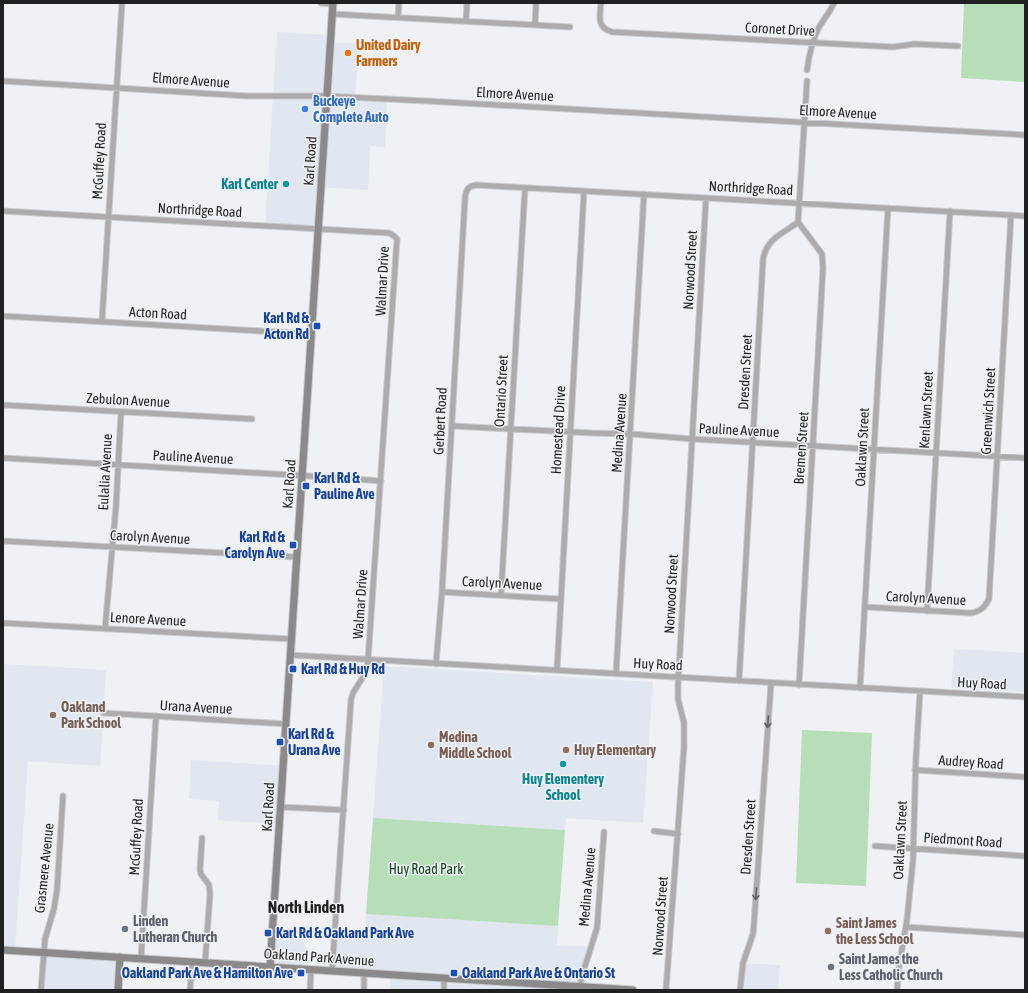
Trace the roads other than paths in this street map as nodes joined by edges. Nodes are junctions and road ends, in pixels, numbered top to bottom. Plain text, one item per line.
1 (122, 3) edge
2 (321, 3) edge
3 (333, 3) edge
4 (399, 3) edge
5 (467, 3) edge
6 (536, 3) edge
7 (601, 3) edge
8 (834, 3) edge
9 (332, 14) junction
10 (398, 17) junction
11 (466, 21) junction
12 (535, 25) junction
13 (570, 27) dead end
14 (812, 43) junction
15 (958, 46) dead end
16 (807, 70) dead end
17 (3, 81) edge
18 (807, 81) dead end
19 (116, 87) junction
20 (328, 96) junction
21 (805, 122) junction
22 (1025, 135) edge
23 (476, 184) joint
24 (525, 188) junction
25 (584, 191) junction
26 (644, 194) junction
27 (706, 198) junction
28 (799, 203) junction
29 (888, 208) junction
30 (3, 211) edge
31 (950, 212) junction
32 (1011, 215) junction
33 (1025, 216) edge
34 (109, 217) junction
35 (798, 222) junction
36 (319, 229) junction
37 (394, 236) joint
38 (3, 316) edge
39 (102, 321) junction
40 (312, 334) junction
41 (3, 406) edge
42 (121, 412) junction
43 (252, 420) dead end
44 (452, 426) junction
45 (511, 429) junction
46 (570, 432) junction
47 (631, 434) junction
48 (692, 439) junction
49 (753, 443) junction
50 (813, 446) junction
51 (874, 450) junction
52 (936, 453) junction
53 (997, 457) junction
54 (3, 458) edge
55 (1025, 458) edge
56 (118, 465) junction
57 (302, 476) junction
58 (381, 482) junction
59 (3, 541) edge
60 (112, 547) junction
61 (296, 557) junction
62 (442, 592) junction
63 (501, 595) junction
64 (560, 599) junction
65 (865, 607) junction
66 (984, 608) joint
67 (927, 611) junction
68 (3, 623) edge
69 (105, 629) junction
70 (291, 639) junction
71 (290, 655) junction
72 (368, 660) junction
73 (436, 664) junction
74 (557, 670) junction
75 (616, 674) junction
76 (678, 678) junction
77 (739, 681) junction
78 (771, 683) junction
79 (799, 684) junction
80 (860, 688) junction
81 (920, 691) junction
82 (1025, 697) edge
83 (104, 714) dead end
84 (156, 716) junction
85 (286, 724) junction
86 (915, 770) junction
87 (1025, 777) edge
88 (63, 796) dead end
89 (280, 807) junction
90 (344, 810) junction
91 (604, 832) dead end
92 (654, 832) dead end
93 (678, 834) junction
94 (202, 838) dead end
95 (875, 846) dead end
96 (913, 849) junction
97 (1025, 856) edge
98 (906, 927) junction
99 (1025, 934) edge
100 (3, 950) edge
101 (44, 953) junction
102 (120, 958) junction
103 (141, 959) junction
104 (192, 962) junction
105 (205, 963) junction
106 (270, 967) junction
107 (311, 970) junction
108 (332, 971) junction
109 (364, 973) junction
110 (444, 978) junction
111 (581, 988) edge
112 (41, 990) edge
113 (118, 990) edge
114 (190, 990) edge
115 (310, 990) edge
116 (364, 990) edge
117 (444, 990) edge
118 (633, 990) edge
119 (666, 990) edge
120 (740, 990) edge
121 (897, 990) edge

1 - 19 street, McGuffey Road
2 - 3 street
3 - 9 main road, Karl Road
4 - 10 street
5 - 11 street
6 - 12 street
7 - 14 street, Coronet Drive
8 - 14 street
9 - 10 street
9 - 20 main road, Karl Road
10 - 11 street
11 - 12 street
12 - 13 street
14 - 15 street, Coronet Drive
14 - 16 street
17 - 19 street, Elmore Avenue
18 - 21 street
19 - 20 street, Elmore Avenue
19 - 34 street, McGuffey Road
20 - 21 street, Elmore Avenue
20 - 36 main road, Karl Road
21 - 22 street, Elmore Avenue
21 - 28 street
23 - 24 street, Northridge Road
23 - 44 street, Gerbert Road
24 - 25 street, Northridge Road
24 - 45 street, Ontario Street
25 - 26 street, Northridge Road
25 - 46 street, Homestead Drive
26 - 27 street, Northridge Road
26 - 47 street, Medina Avenue
27 - 28 street, Northridge Road
27 - 48 street, Norwood Street
28 - 29 street, Northridge Road
28 - 35 street
29 - 31 street, Northridge Road
29 - 51 street, Oaklawn Street
30 - 34 street, Northridge Road
31 - 32 street, Northridge Road
31 - 52 street, Kenlawn Street
32 - 33 street, Northridge Road
32 - 53 street, Greenwich Street
34 - 36 street, Northridge Road
34 - 39 street, McGuffey Road
35 - 49 street, Dresden Street
35 - 50 street, Bremen Street
36 - 37 street, Northridge Road
36 - 40 main road, Karl Road
37 - 58 street, Walmar Drive
38 - 39 street, Acton Road
39 - 40 street, Acton Road
40 - 57 main road, Karl Road
41 - 42 street, Zebulon Avenue
42 - 43 street, Zebulon Avenue
42 - 56 street, Eulalia Avenue
44 - 45 street, Pauline Avenue
44 - 62 street, Gerbert Road
45 - 46 street, Pauline Avenue
45 - 63 street, Ontario Street
46 - 47 street, Pauline Avenue
46 - 64 street, Homestead Drive
47 - 48 street, Pauline Avenue
47 - 75 street, Medina Avenue
48 - 49 street, Pauline Avenue
48 - 76 street, Norwood Street
49 - 50 street, Pauline Avenue
49 - 77 street, Dresden Street
50 - 51 street, Pauline Avenue
50 - 79 street, Bremen Street
51 - 52 street, Pauline Avenue
51 - 65 street, Oaklawn Street
52 - 53 street, Pauline Avenue
52 - 67 street, Kenlawn Street
53 - 55 street, Pauline Avenue
53 - 66 street, Greenwich Street
54 - 56 street, Pauline Avenue
56 - 57 street, Pauline Avenue
56 - 60 street, Eulalia Avenue
57 - 58 street, Pauline Avenue
57 - 61 main road, Karl Road
58 - 72 street, Walmar Drive
59 - 60 street, Carolyn Avenue
60 - 61 street, Carolyn Avenue
60 - 69 street, Eulalia Avenue
61 - 70 main road, Karl Road
62 - 63 street, Carolyn Avenue
62 - 73 street, Gerbert Road
63 - 64 street, Carolyn Avenue
64 - 74 street, Homestead Drive
65 - 67 street, Carolyn Avenue
65 - 80 street, Oaklawn Street
66 - 67 street, Carolyn Avenue
68 - 69 street, Lenore Avenue
69 - 70 street, Lenore Avenue
70 - 71 main road, Karl Road
71 - 72 street, Huy Road
71 - 85 main road, Karl Road
72 - 73 street, Huy Road
72 - 90 street, Walmar Drive
73 - 74 street, Huy Road
74 - 75 street, Huy Road
75 - 76 street, Huy Road
76 - 77 street, Huy Road
76 - 93 street, Norwood Street
77 - 78 street, Huy Road
78 - 79 street, Huy Road
78 -> 120 street, Dresden Street
79 - 80 street, Huy Road
80 - 81 street, Huy Road
81 - 82 street, Huy Road
81 - 86 street, Oaklawn Street
83 - 84 street, Urana Avenue
84 - 85 street, Urana Avenue
84 - 103 street, McGuffey Road
85 - 89 main road, Karl Road
86 - 87 street, Audrey Road
86 - 96 street, Oaklawn Street
88 - 101 street, Grasmere Avenue
89 - 90 street
89 - 106 main road, Karl Road
90 - 108 street, Walmar Drive
91 - 111 street, Medina Avenue
92 - 93 street
93 - 119 street, Norwood Street
94 - 105 street
95 - 96 street, Piedmont Road
96 - 97 street, Piedmont Road
96 - 98 street, Oaklawn Street
98 - 99 street
98 - 121 street, Oaklawn Street
100 - 101 main road, Oakland Park Avenue
101 - 102 main road, Oakland Park Avenue
101 - 112 street, Grasmere Avenue
102 - 103 main road, Oakland Park Avenue
102 - 113 main road
103 - 104 main road, Oakland Park Avenue
104 - 105 main road, Oakland Park Avenue
104 - 114 street
105 - 106 main road, Oakland Park Avenue
106 - 107 main road, Oakland Park Avenue
107 - 108 main road, Oakland Park Avenue
107 - 115 street
108 - 109 main road, Oakland Park Avenue
109 - 110 main road, Oakland Park Avenue
109 - 116 street
110 - 111 main road, Oakland Park Avenue
110 - 117 street
111 - 118 main road, Oakland Park Avenue

